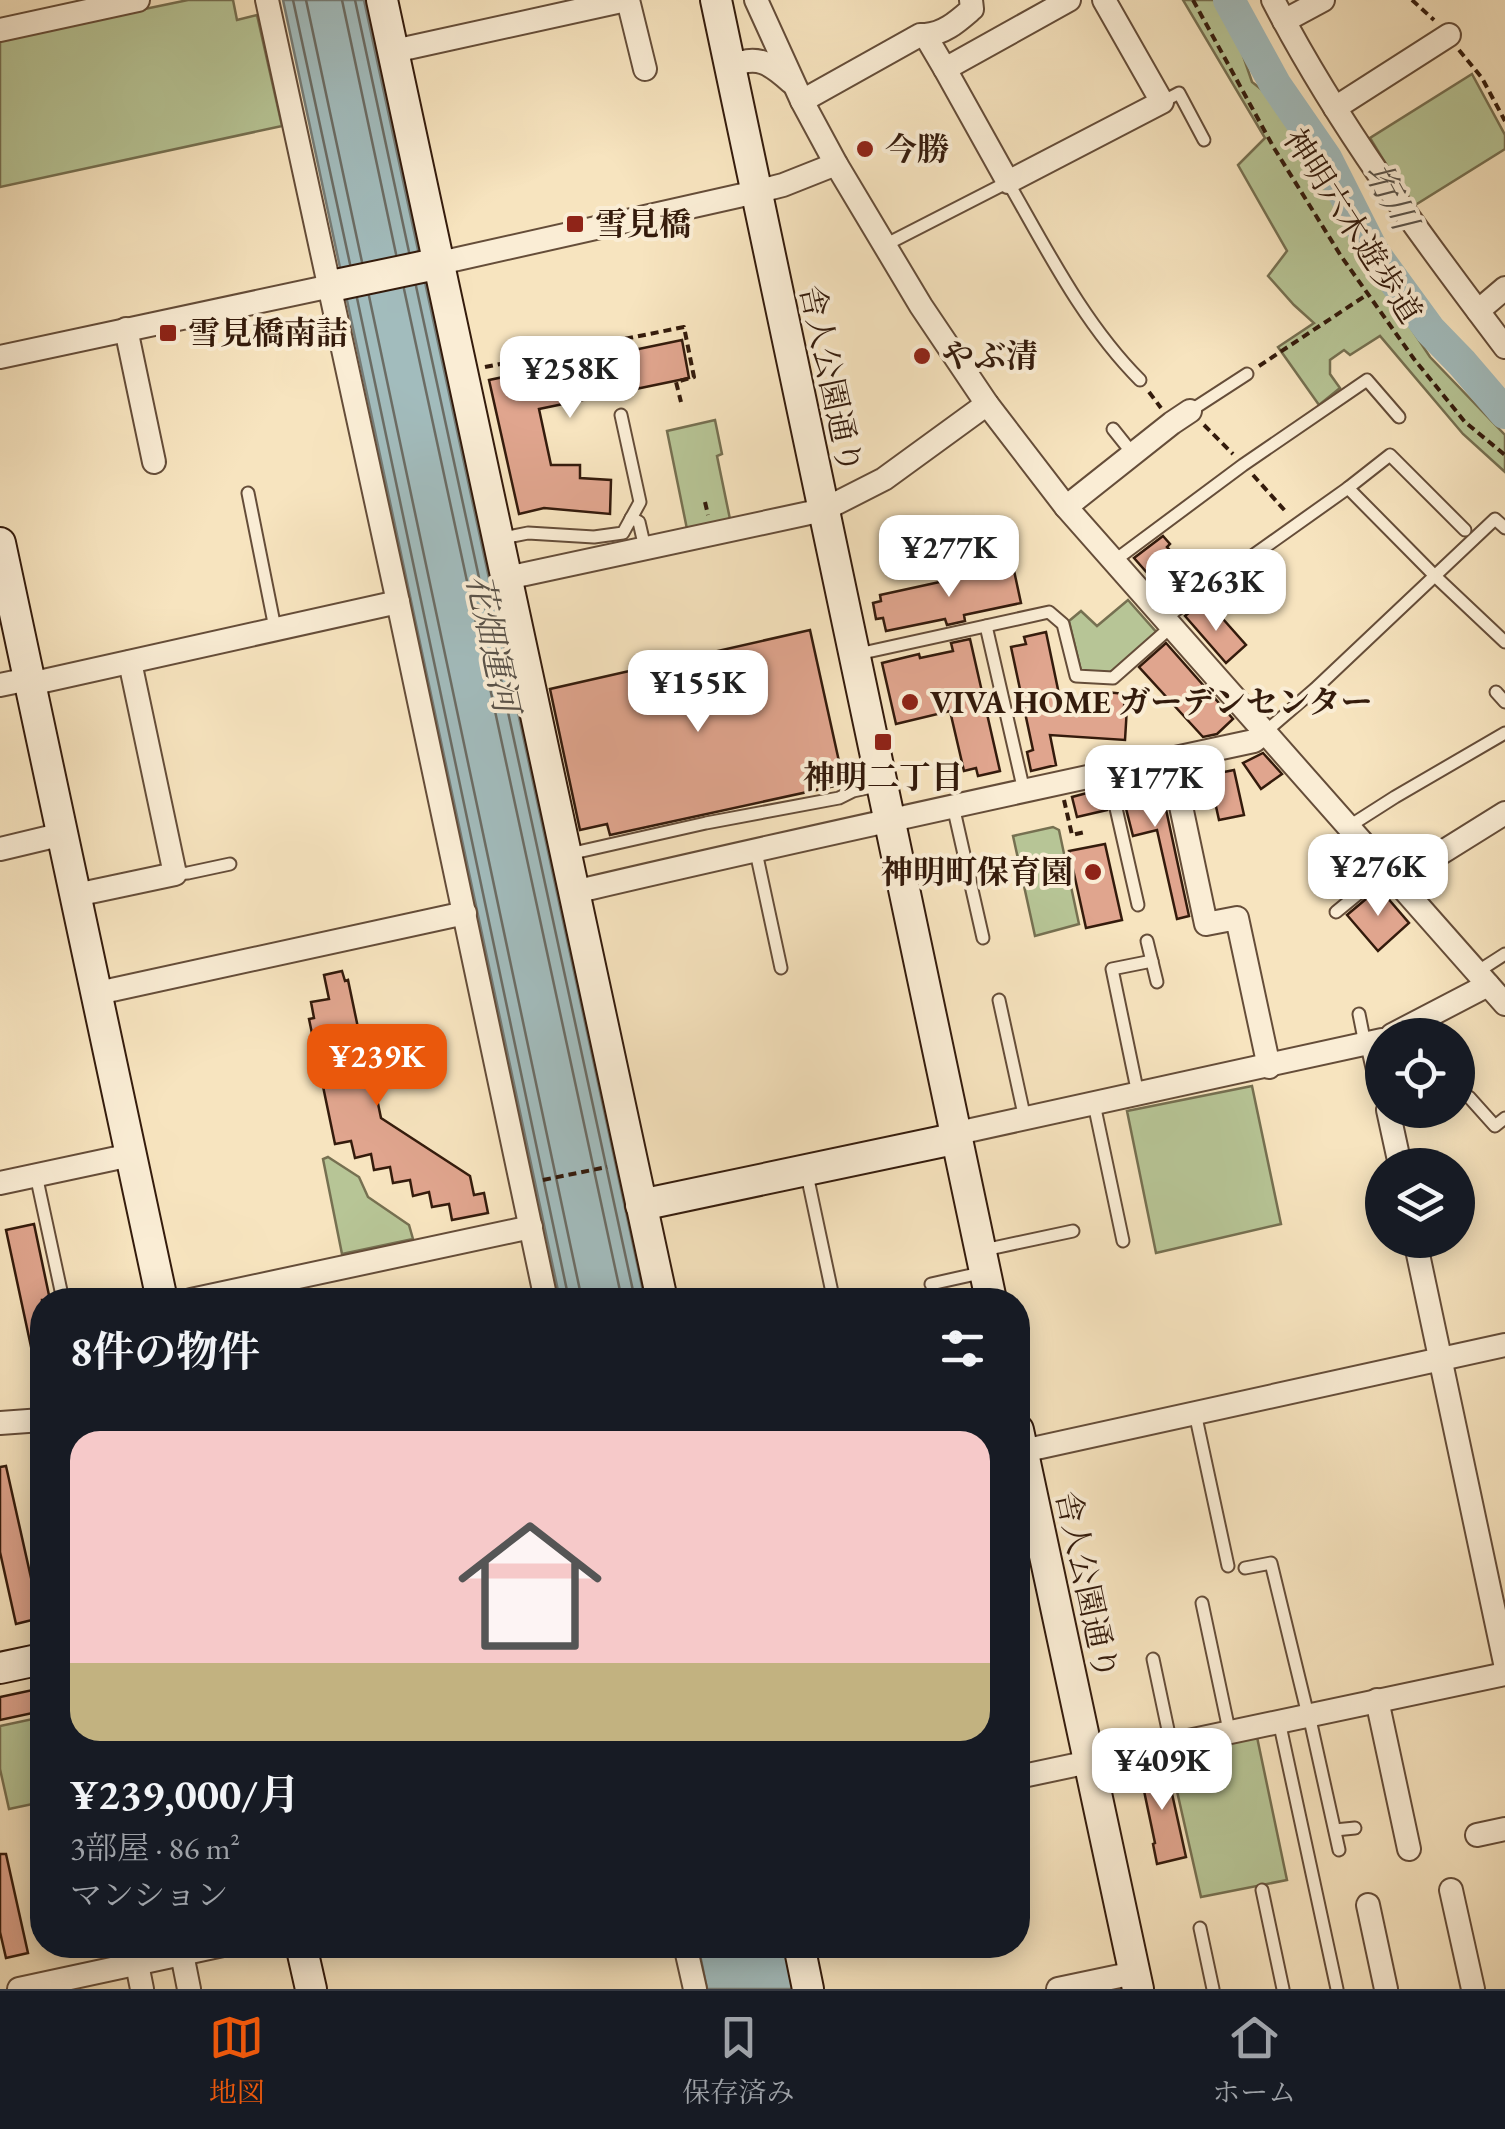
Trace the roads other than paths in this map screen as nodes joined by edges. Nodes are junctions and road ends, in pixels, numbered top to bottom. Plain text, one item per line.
1 (138, 0) edge
2 (267, 0) edge
3 (382, 0) edge
4 (627, 0) edge
5 (716, 0) edge
6 (756, 0) edge
7 (971, 0) edge
8 (1069, 0) edge
9 (1104, 0) edge
10 (1323, 0) edge
11 (1278, 11) edge
12 (0, 30) edge
13 (1448, 34) road end
14 (925, 35) junction
15 (394, 51) junction
16 (730, 68) junction
17 (945, 69) junction
18 (645, 70) dead end
19 (798, 93) junction
20 (1162, 102) junction
21 (1335, 108) junction
22 (1204, 140) dead end
23 (836, 164) junction
24 (1008, 182) junction
25 (756, 192) junction
26 (885, 245) junction
27 (435, 264) junction
28 (332, 286) junction
29 (1505, 288) edge
30 (1478, 311) junction
31 (126, 329) junction
32 (1505, 347) edge
33 (0, 356) edge
34 (1247, 374) road end
35 (1140, 380) road end
36 (987, 404) junction
37 (621, 415) dead end
38 (1181, 417) joint
39 (1399, 417) dead end
40 (1113, 429) dead end
41 (1133, 454) junction
42 (154, 462) dead end
43 (1348, 488) junction
44 (248, 493) dead end
45 (1066, 507) junction
46 (822, 510) junction
47 (631, 518) junction
48 (1505, 528) edge
49 (1465, 530) dead end
50 (498, 539) junction
51 (0, 543) edge
52 (645, 548) junction
53 (1114, 562) junction
54 (1436, 577) junction
55 (507, 578) junction
56 (398, 602) junction
57 (1168, 622) junction
58 (986, 626) junction
59 (275, 628) junction
60 (1505, 642) edge
61 (854, 655) junction
62 (130, 662) junction
63 (20, 683) edge
64 (1505, 732) edge
65 (1264, 733) junction
66 (1171, 758) junction
67 (1108, 772) junction
68 (880, 785) junction
69 (1024, 791) junction
70 (953, 805) junction
71 (1505, 813) edge
72 (888, 820) junction
73 (1348, 827) junction
74 (63, 834) junction
75 (0, 848) edge
76 (756, 852) junction
77 (565, 855) junction
78 (230, 864) dead end
79 (175, 874) junction
80 (1392, 876) junction
81 (573, 890) junction
82 (76, 895) junction
83 (1138, 905) dead end
84 (464, 912) junction
85 (1336, 912) dead end
86 (983, 938) dead end
87 (1148, 942) dead end
88 (1505, 954) edge
89 (1152, 961) junction
90 (780, 968) dead end
91 (1482, 978) junction
92 (1157, 982) dead end
93 (98, 992) junction
94 (999, 1000) dead end
95 (1505, 1004) edge
96 (1359, 1014) dead end
97 (1415, 1018) edge
98 (1365, 1022) edge
99 (1365, 1043) edge
100 (1268, 1066) junction
101 (1138, 1094) junction
102 (1475, 1103) edge
103 (1094, 1104) junction
104 (1505, 1118) edge
105 (1025, 1119) junction
106 (954, 1136) junction
107 (131, 1154) junction
108 (806, 1170) junction
109 (36, 1175) junction
110 (0, 1183) edge
111 (641, 1205) junction
112 (531, 1227) junction
113 (1072, 1230) dead end
114 (1123, 1240) dead end
115 (1418, 1258) edge
116 (985, 1274) edge
117 (930, 1284) dead end
118 (60, 1288) edge
119 (159, 1288) edge
120 (248, 1288) edge
121 (544, 1288) edge
122 (659, 1288) edge
123 (830, 1288) edge
124 (1505, 1345) edge
125 (1439, 1360) junction
126 (1195, 1413) junction
127 (30, 1421) edge
128 (0, 1423) edge
129 (1030, 1443) edge
130 (1030, 1495) edge
131 (1228, 1566) dead end
132 (1246, 1568) dead end
133 (1202, 1603) dead end
134 (1153, 1658) dead end
135 (30, 1662) edge
136 (1505, 1663) edge
137 (0, 1668) edge
138 (1505, 1674) edge
139 (1378, 1700) junction
140 (1309, 1715) junction
141 (1279, 1721) junction
142 (1229, 1730) junction
143 (1171, 1744) junction
144 (1089, 1761) junction
145 (1030, 1774) edge
146 (1354, 1828) dead end
147 (1505, 1829) edge
148 (1335, 1830) junction
149 (1477, 1835) dead end
150 (1409, 1849) dead end
151 (1340, 1850) dead end
152 (1262, 1890) dead end
153 (1451, 1890) dead end
154 (1368, 1905) dead end
155 (1200, 1928) dead end
156 (164, 1958) edge
157 (183, 1958) edge
158 (304, 1958) edge
159 (688, 1958) edge
160 (802, 1958) edge
161 (136, 1964) junction
162 (1136, 1981) edge
163 (19, 1989) edge
164 (142, 1989) edge
165 (189, 1989) edge
166 (311, 1989) edge
167 (695, 1989) edge
168 (808, 1989) edge
169 (1058, 1989) edge
170 (1213, 1989) edge
171 (1284, 1989) edge
172 (1337, 1989) edge
173 (1386, 1989) edge
174 (1473, 1989) edge

1 - 12 street
2 - 28 street
3 - 15 street
4 - 15 street
4 - 18 street
5 - 16 street, 舎人公園通り
6 - 19 street
7 - 14 street
8 - 17 street
9 - 20 street
10 - 11 street
11 - 21 street
13 - 21 street
14 - 17 street
14 - 19 street
15 - 27 street
16 - 19 street
16 - 25 street, 舎人公園通り
17 - 24 street
19 - 23 street
20 - 22 lane
20 - 24 street
21 - 30 street
23 - 25 street
23 - 26 street
24 - 26 lane
24 - 35 lane
25 - 27 street
25 - 46 street, 舎人公園通り
26 - 36 street
27 - 28 street
27 - 50 street
28 - 31 street
28 - 56 street
29 - 30 street
30 - 32 street
31 - 33 street
31 - 42 street
34 - 38 lane
36 - 45 street
36 - 46 street
37 - 47 lane
38 - 41 street
39 - 53 lane
40 - 41 lane
41 - 45 street
43 - 49 lane
43 - 54 lane
43 - 57 lane
44 - 59 lane
45 - 53 street
46 - 52 street
46 - 61 street, 舎人公園通り
47 - 50 lane
47 - 52 lane
48 - 54 lane
50 - 55 street
51 - 63 street
52 - 55 street
53 - 57 street
54 - 60 lane
54 - 65 lane
55 - 77 street
56 - 59 street
56 - 84 street
57 - 58 lane
57 - 65 street
58 - 61 lane
58 - 69 lane
59 - 62 street
61 - 68 street, 舎人公園通り
62 - 63 street
62 - 79 street
63 - 74 street
64 - 73 lane
65 - 66 street
65 - 73 street
66 - 67 street
66 - 100 street
67 - 69 street
67 - 83 lane
68 - 72 street, 舎人公園通り
68 - 77 lane
69 - 70 street
70 - 72 street
70 - 86 lane
71 - 80 street
72 - 76 street
72 - 106 street, 舎人公園通り
73 - 80 street
74 - 75 street
74 - 82 street
76 - 81 street
76 - 90 lane
77 - 81 street
78 - 79 lane
79 - 82 street
80 - 85 lane
80 - 91 street
81 - 111 street
82 - 93 street
84 - 93 street
84 - 112 street
87 - 89 lane
88 - 91 lane
89 - 92 lane
89 - 101 lane
91 - 95 street
91 - 97 street
93 - 107 street
94 - 105 lane
96 - 98 lane
99 - 100 street
100 - 101 street
101 - 103 street
102 - 104 lane
103 - 105 street
103 - 114 lane
105 - 106 street
106 - 108 street
106 - 116 street, 舎人公園通り
107 - 109 street
107 - 119 street
108 - 111 street
108 - 123 lane
109 - 110 street
109 - 118 lane
111 - 122 street
112 - 120 street
112 - 121 street
113 - 116 lane
115 - 125 street
116 - 117 lane
124 - 125 street
125 - 126 street
125 - 136 street
126 - 129 street
126 - 131 lane
127 - 128 street
130 - 144 street, 舎人公園通り
132 - 140 lane
133 - 142 lane
134 - 143 lane
135 - 137 street
138 - 139 street
139 - 140 street
139 - 150 street
140 - 141 street
140 - 148 lane
141 - 142 street
141 - 172 lane
142 - 143 street
143 - 144 street
144 - 145 street
144 - 162 street, 舎人公園通り
146 - 148 lane
147 - 149 street
148 - 151 lane
152 - 171 lane
153 - 174 street
154 - 173 street
155 - 170 lane
156 - 161 street
157 - 165 street
158 - 166 street
159 - 167 street
160 - 168 street
161 - 163 street
161 - 164 street
162 - 169 street

